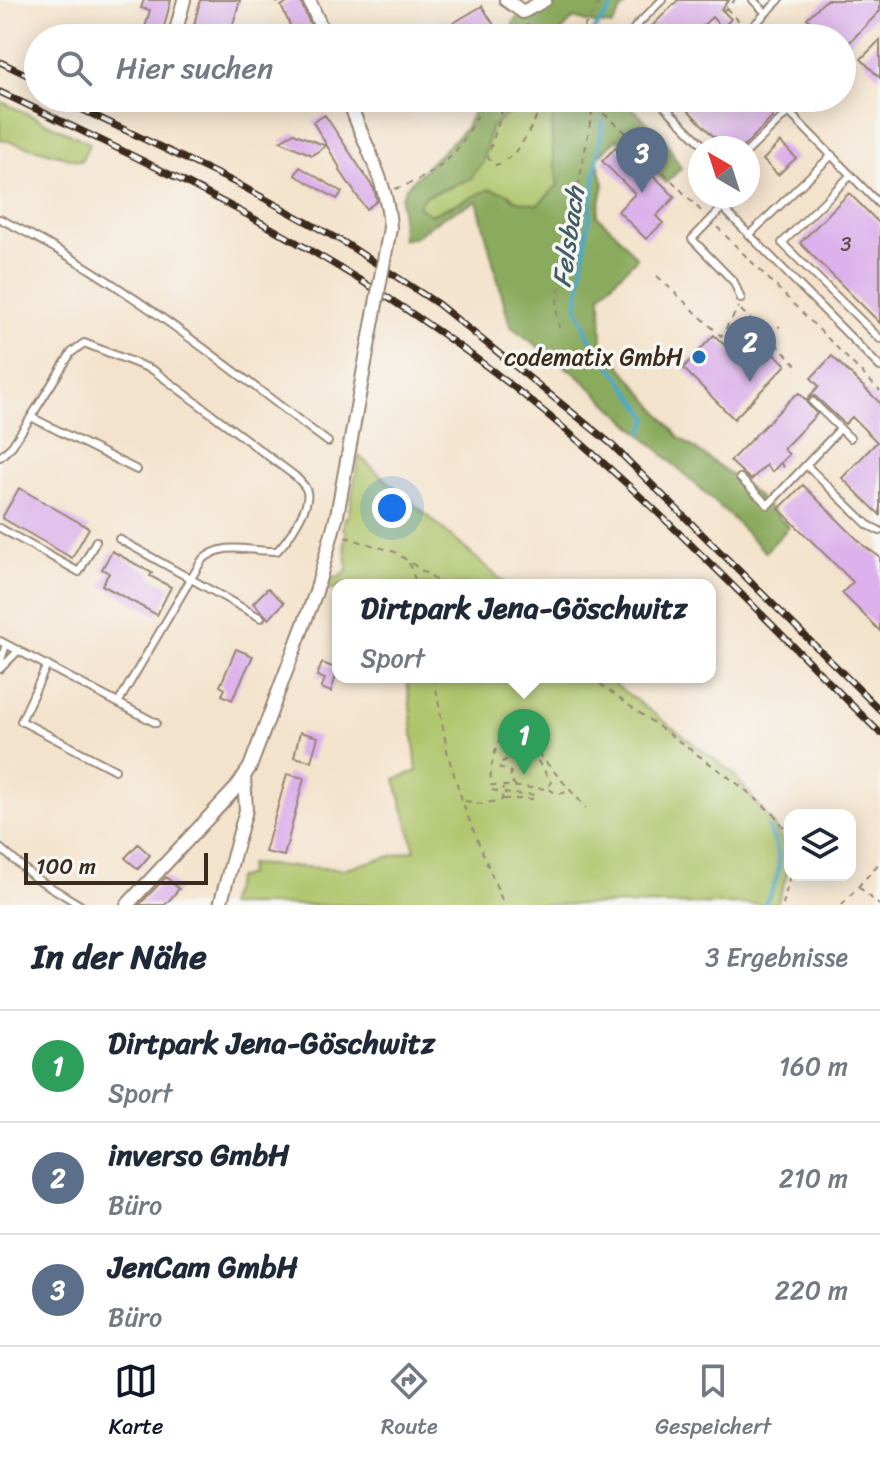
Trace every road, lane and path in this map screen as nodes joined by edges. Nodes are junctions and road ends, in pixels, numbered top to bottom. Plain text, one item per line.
1 (184, 0) edge
2 (283, 0) edge
3 (309, 0) edge
4 (506, 0) edge
5 (545, 0) edge
6 (601, 0) edge
7 (662, 0) edge
8 (735, 0) edge
9 (753, 0) edge
10 (779, 0) edge
11 (276, 3) dead end
12 (523, 12) junction
13 (766, 13) junction
14 (178, 24) edge
15 (320, 24) edge
16 (517, 24) edge
17 (586, 24) edge
18 (642, 24) edge
19 (741, 24) edge
20 (754, 24) edge
21 (353, 112) edge
22 (479, 112) edge
23 (502, 112) edge
24 (538, 112) edge
25 (592, 112) edge
26 (601, 112) edge
27 (670, 112) edge
28 (788, 112) joint
29 (694, 136) edge
30 (760, 139) edge
31 (832, 155) junction
32 (851, 175) junction
33 (386, 192) junction
34 (880, 205) edge
35 (722, 208) joint
36 (703, 213) dead end
37 (0, 219) edge
38 (714, 224) dead end
39 (749, 235) junction
40 (657, 276) dead end
41 (741, 299) joint
42 (739, 307) junction
43 (780, 326) dead end
44 (559, 328) dead end
45 (769, 337) junction
46 (880, 339) edge
47 (797, 365) dead end
48 (880, 367) edge
49 (880, 391) edge
50 (813, 402) dead end
51 (31, 417) junction
52 (840, 429) junction
53 (850, 438) dead end
54 (328, 442) dead end
55 (0, 457) edge
56 (806, 465) junction
57 (137, 470) dead end
58 (740, 478) dead end
59 (0, 528) edge
60 (880, 531) edge
61 (334, 534) junction
62 (119, 539) dead end
63 (96, 541) dead end
64 (408, 562) junction
65 (189, 578) junction
66 (415, 579) edge
67 (434, 579) edge
68 (261, 618) dead end
69 (3, 642) edge
70 (19, 650) junction
71 (47, 665) junction
72 (0, 666) edge
73 (435, 683) edge
74 (598, 683) edge
75 (118, 703) junction
76 (156, 723) dead end
77 (115, 770) dead end
78 (244, 777) junction
79 (503, 787) junction
80 (518, 788) junction
81 (547, 789) junction
82 (492, 790) dead end
83 (568, 792) junction
84 (503, 793) junction
85 (462, 800) junction
86 (502, 800) junction
87 (586, 808) dead end
88 (784, 827) edge
89 (0, 848) edge
90 (880, 862) edge
91 (789, 881) edge
92 (858, 887) junction
93 (80, 905) edge
94 (127, 905) edge
95 (220, 905) edge
96 (504, 905) edge
97 (783, 905) edge
98 (842, 905) edge
99 (879, 905) edge

1 - 14 street
2 - 11 path
3 - 15 street
4 - 12 street
5 - 12 street
6 - 17 path
7 - 18 lane
8 - 19 path
9 - 13 lane
10 - 13 lane
12 - 16 path
13 - 20 lane
21 - 33 street
22 - 33 path
23 - 24 path
25 - 44 path
26 - 36 path
27 - 29 lane
28 - 30 lane
28 - 31 lane
31 - 32 lane
31 - 39 lane
32 - 34 lane
32 - 46 lane
33 - 61 street, bridge
35 - 39 lane
35 - 41 lane
37 - 54 lane
38 - 49 path
39 - 48 lane
40 - 42 path
41 - 42 path
42 - 45 path
43 - 45 path
45 - 47 path
50 - 52 lane
51 - 55 lane
51 - 57 lane
51 - 65 lane
52 - 53 lane
52 - 56 lane
56 - 58 lane
56 - 60 lane
59 - 63 lane
61 - 64 path
61 - 78 street
62 - 65 lane
64 - 66 path
64 - 67 path
65 - 68 lane
65 - 75 lane
69 - 70 lane
69 - 72 lane
70 - 71 lane
70 - 72 lane
71 - 75 lane
71 - 77 lane
73 - 85 path
74 - 88 path
75 - 76 lane
78 - 94 street
78 - 95 street
79 - 80 path
79 - 83 path
79 - 84 path
80 - 81 path
80 - 81 path
81 - 83 path
82 - 84 path
83 - 87 path
84 - 86 path
84 - 86 path
85 - 86 path
85 - 96 path
89 - 93 lane
90 - 92 path
91 - 97 path
92 - 98 path
92 - 99 path

